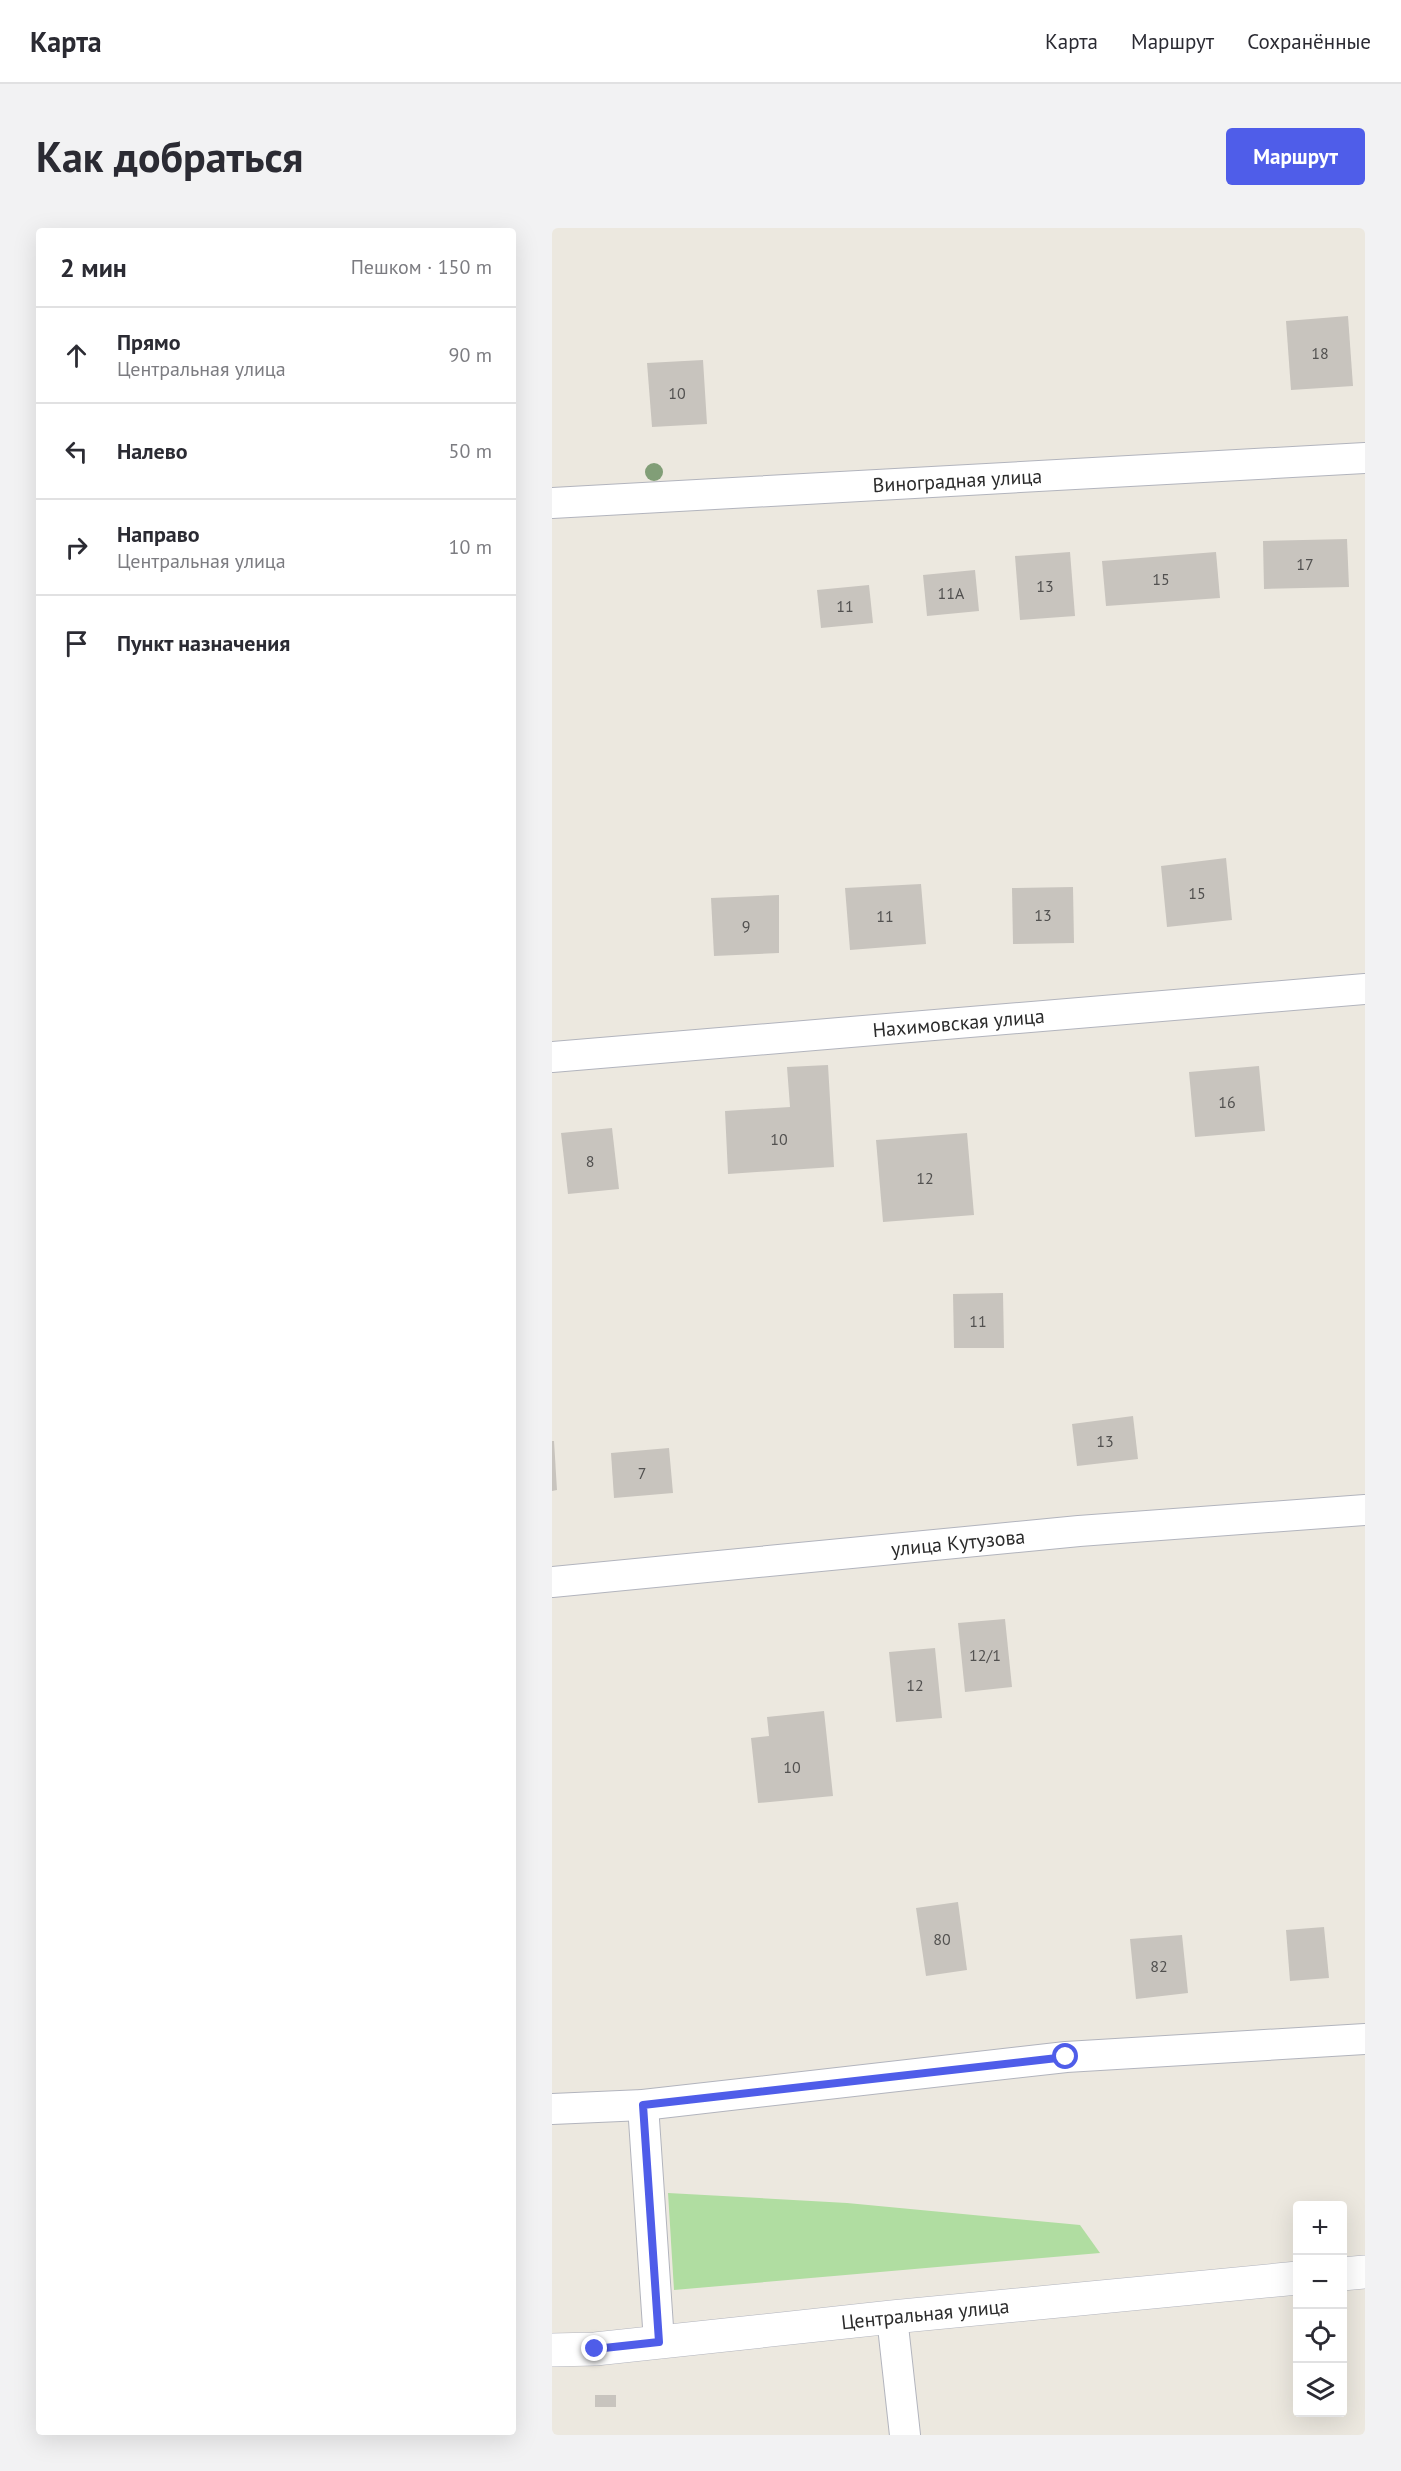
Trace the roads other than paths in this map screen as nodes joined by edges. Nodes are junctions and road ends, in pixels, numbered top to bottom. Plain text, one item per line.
1 (1365, 458) edge
2 (552, 503) edge
3 (1365, 989) edge
4 (552, 1057) edge
5 (1365, 1510) edge
6 (552, 1582) edge
7 (1365, 2039) edge
8 (643, 2105) junction
9 (552, 2109) edge
10 (1365, 2272) edge
11 (1347, 2274) edge
12 (1293, 2278) edge
13 (892, 2317) junction
14 (659, 2342) junction
15 (552, 2350) edge
16 (905, 2435) edge

1 - 2 street, Виноградная улица
3 - 4 street, Нахимовская улица
5 - 6 street, улица Кутузова
7 - 8 street
8 - 9 street
8 - 14 street
10 - 11 main road
12 - 13 main road, Центральная улица
13 - 14 main road, Центральная улица
13 - 16 street
14 - 15 main road, Центральная улица

